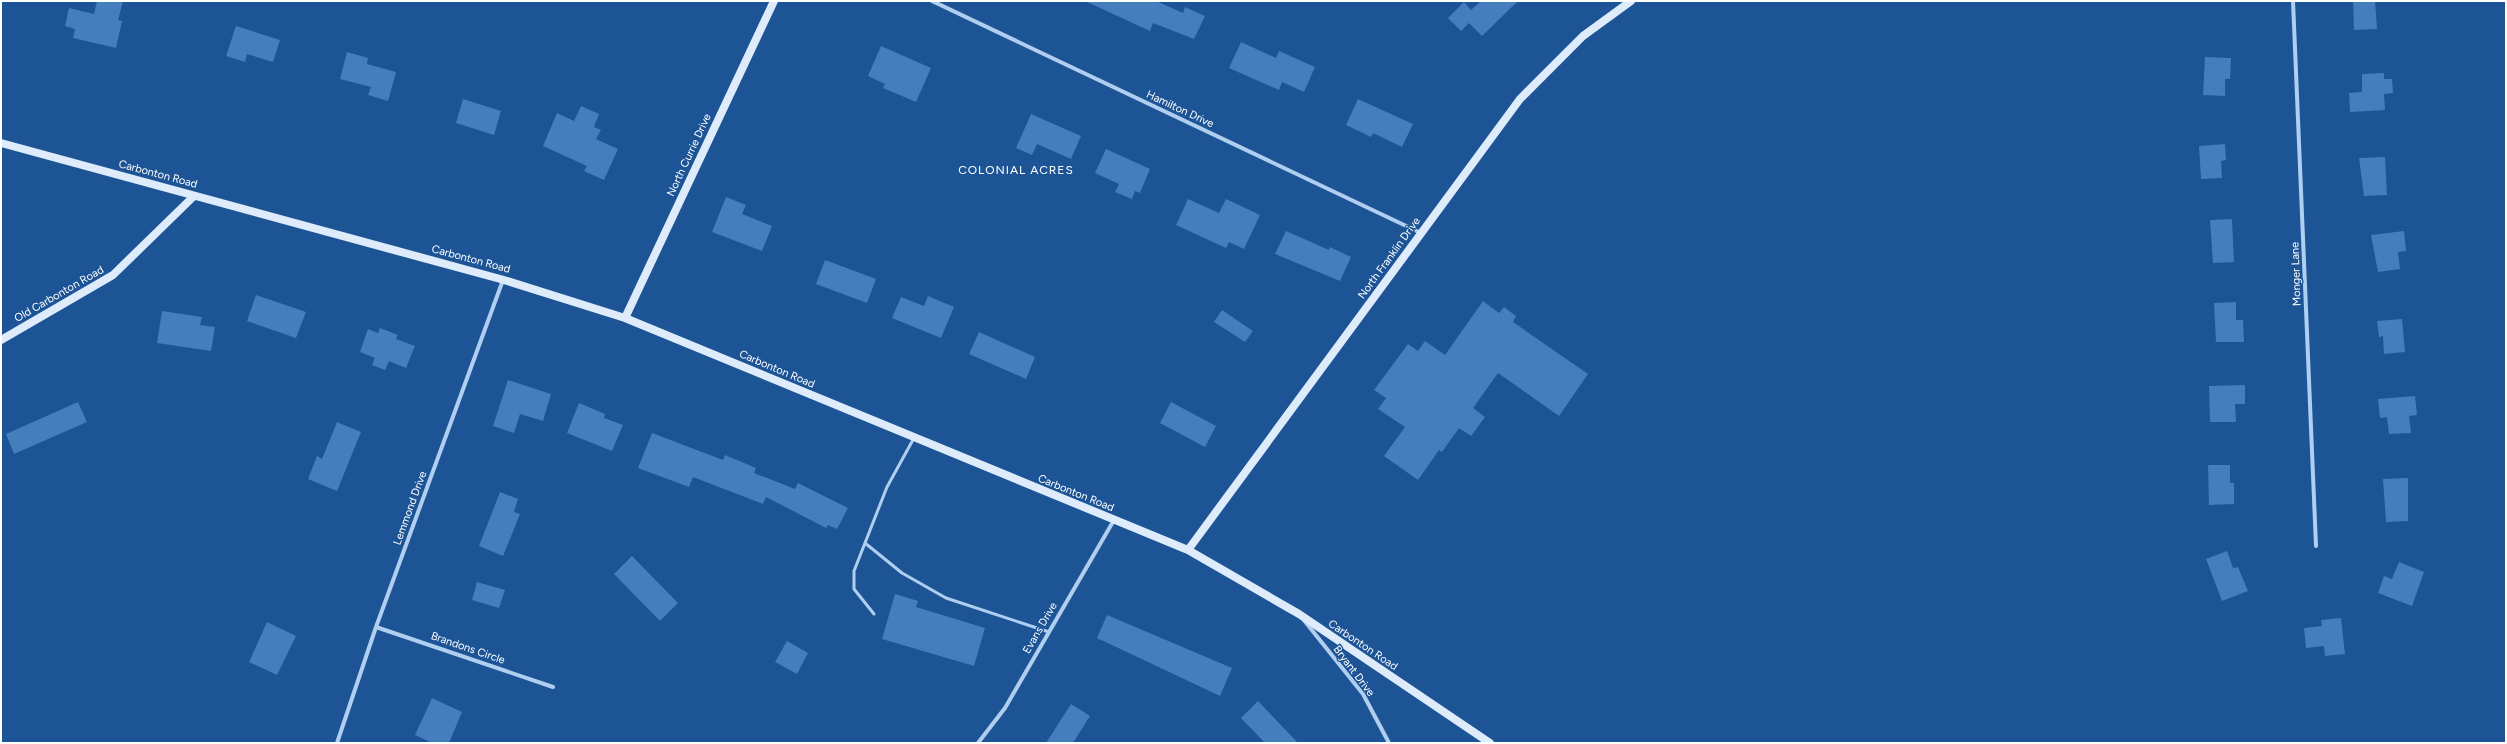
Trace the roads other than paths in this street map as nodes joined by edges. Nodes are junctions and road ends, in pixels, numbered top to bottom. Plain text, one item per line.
1 (774, 1) edge
2 (932, 1) edge
3 (1631, 1) edge
4 (2293, 1) edge
5 (1, 143) edge
6 (194, 196) junction
7 (1421, 233) junction
8 (504, 280) junction
9 (625, 318) junction
10 (1, 340) edge
11 (914, 438) junction
12 (1114, 520) junction
13 (865, 543) junction
14 (2316, 546) dead end
15 (1188, 550) junction
16 (874, 614) dead end
17 (1299, 614) junction
18 (376, 627) junction
19 (1049, 632) junction
20 (553, 687) dead end
21 (337, 743) edge
22 (978, 743) edge
23 (1389, 743) edge
24 (1490, 743) edge

1 - 9 street, North Currie Drive
2 - 7 street, Hamilton Drive
3 - 7 street, North Franklin Drive
4 - 14 street, Monger Lane
5 - 6 street, Carbonton Road
6 - 8 street, Carbonton Road
6 - 10 street, Old Carbonton Road
7 - 15 street, North Franklin Drive
8 - 9 street, Carbonton Road
8 - 18 street, Lemmond Drive
9 - 11 street, Carbonton Road
11 - 12 street, Carbonton Road
11 - 13 lane
12 - 15 street, Carbonton Road
12 - 19 street, Evans Drive
13 - 16 lane
13 - 19 lane
15 - 17 street, Carbonton Road
17 - 23 street, Bryant Drive
17 - 24 street, Carbonton Road
18 - 20 street, Brandons Circle
18 - 21 street, Lemmond Drive
19 - 22 street, Evans Drive

